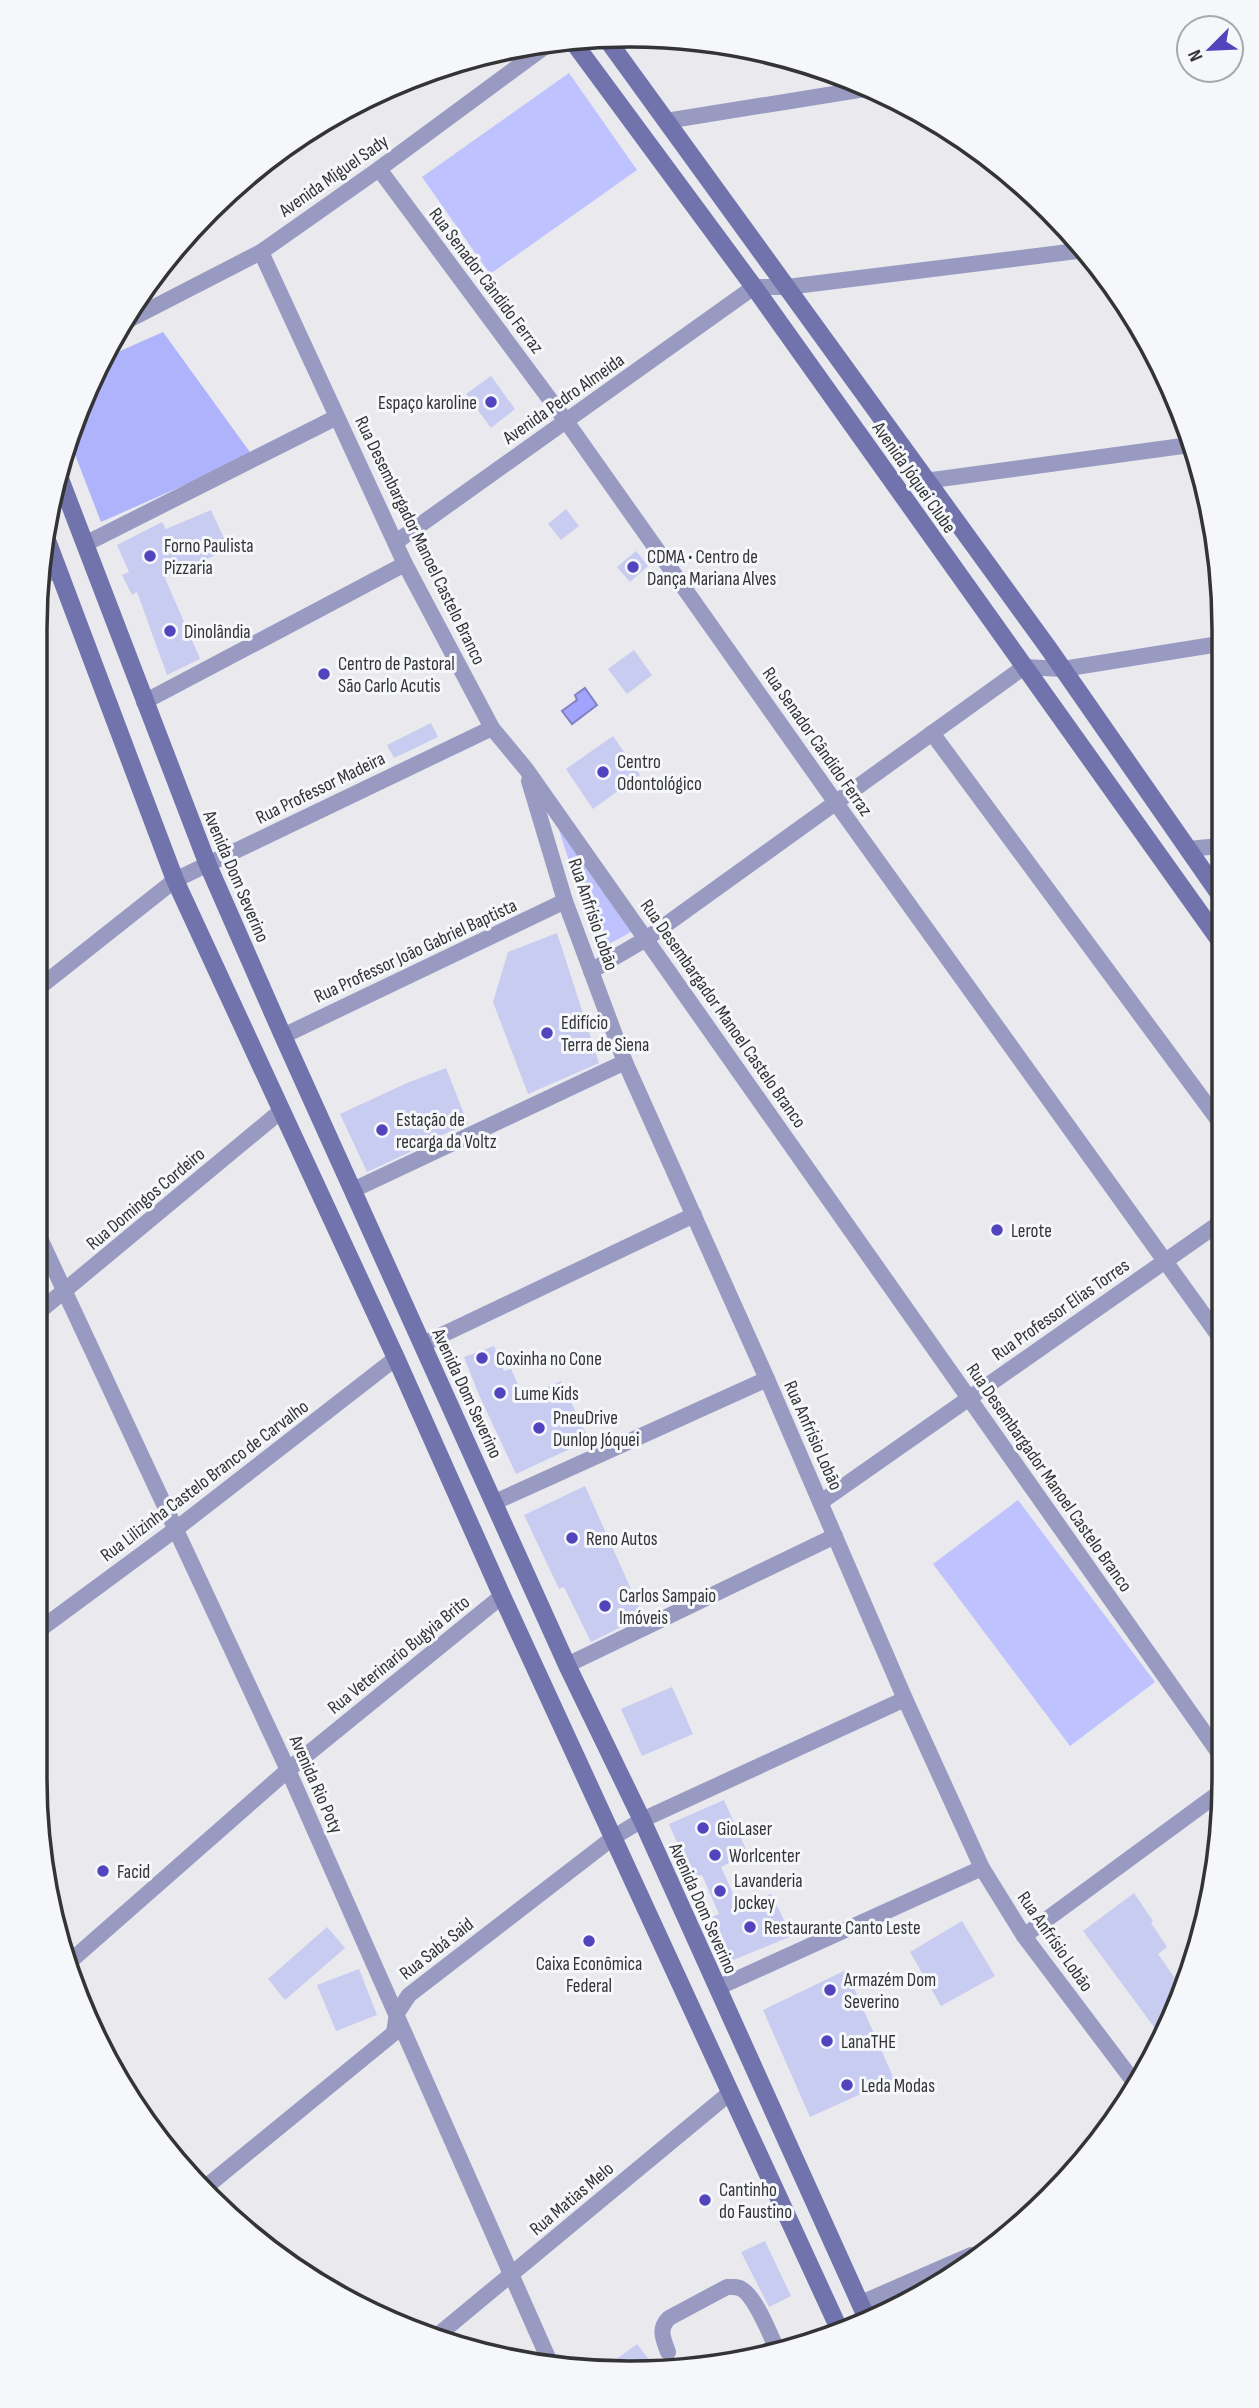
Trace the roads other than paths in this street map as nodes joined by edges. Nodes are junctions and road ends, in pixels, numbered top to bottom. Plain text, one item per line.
1 (613, 47) edge
2 (578, 49) edge
3 (533, 55) edge
4 (850, 91) edge
5 (666, 121) junction
6 (379, 169) junction
7 (261, 252) junction
8 (1072, 252) edge
9 (754, 287) junction
10 (787, 287) junction
11 (140, 314) edge
12 (337, 418) junction
13 (566, 421) junction
14 (1182, 446) edge
15 (925, 481) junction
16 (64, 490) edge
17 (396, 542) junction
18 (85, 544) junction
19 (52, 552) edge
20 (405, 564) junction
21 (59, 571) junction
22 (50, 573) edge
23 (1212, 645) edge
24 (1024, 667) junction
25 (1063, 669) junction
26 (144, 702) junction
27 (492, 727) junction
28 (932, 733) junction
29 (526, 769) junction
30 (836, 803) junction
31 (1212, 847) edge
32 (1188, 849) junction
33 (208, 865) junction
34 (175, 880) junction
35 (1212, 884) edge
36 (565, 901) junction
37 (1212, 930) edge
38 (646, 939) junction
39 (591, 971) junction
40 (47, 980) edge
41 (283, 1036) junction
42 (625, 1062) junction
43 (281, 1111) junction
44 (1212, 1112) edge
45 (353, 1190) junction
46 (694, 1215) junction
47 (1212, 1228) edge
48 (47, 1254) edge
49 (1166, 1260) junction
50 (65, 1292) junction
51 (47, 1306) edge
52 (1212, 1326) edge
53 (423, 1343) junction
54 (396, 1358) junction
55 (767, 1379) junction
56 (969, 1398) junction
57 (495, 1502) junction
58 (821, 1502) junction
59 (176, 1529) junction
60 (835, 1536) junction
61 (502, 1596) junction
62 (47, 1624) edge
63 (567, 1665) junction
64 (905, 1699) junction
65 (1212, 1743) edge
66 (288, 1770) junction
67 (1211, 1798) edge
68 (642, 1820) junction
69 (614, 1838) junction
70 (982, 1868) junction
71 (1024, 1936) junction
72 (75, 1957) edge
73 (717, 1988) junction
74 (397, 2013) junction
75 (1130, 2077) edge
76 (731, 2092) junction
77 (211, 2182) edge
78 (954, 2262) edge
79 (513, 2274) junction
80 (860, 2303) junction
81 (864, 2311) edge
82 (836, 2322) edge
83 (444, 2331) edge
84 (774, 2343) edge
85 (668, 2352) dead end
86 (547, 2355) edge

1 - 5 main road, Avenida Jóquei Clube
2 - 9 main road, Avenida Jóquei Clube
3 - 6 street, Avenida Miguel Sady
4 - 5 street
5 - 10 main road, Avenida Jóquei Clube
6 - 7 street, Avenida Miguel Sady
6 - 13 street, Rua Senador Cândido Ferraz
7 - 11 street, Avenida Miguel Sady
7 - 12 street, Rua Desembargador Manoel Castelo Branco
8 - 10 street
9 - 10 street
9 - 13 street, Avenida Pedro Almeida
9 - 24 main road, Avenida Jóquei Clube
10 - 15 main road, Avenida Jóquei Clube
12 - 17 street, Rua Desembargador Manoel Castelo Branco
12 - 18 street
13 - 17 street, Avenida Pedro Almeida
13 - 30 street, Rua Senador Cândido Ferraz
14 - 15 street
15 - 25 main road, Avenida Jóquei Clube
16 - 18 main road, Avenida Dom Severino
17 - 20 street, Rua Desembargador Manoel Castelo Branco
18 - 26 main road, Avenida Dom Severino
19 - 21 main road
20 - 26 street
20 - 27 street, Rua Desembargador Manoel Castelo Branco
21 - 22 street
21 - 34 main road
23 - 25 street
24 - 25 street
24 - 28 street
24 - 37 main road, Avenida Jóquei Clube
25 - 32 main road, Avenida Jóquei Clube
26 - 33 main road, Avenida Dom Severino
27 - 29 street, Rua Desembargador Manoel Castelo Branco
27 - 33 street, Rua Professor Madeira
28 - 30 street
28 - 44 street
29 - 36 street, Rua Anfrísio Lobão
29 - 38 street, Rua Desembargador Manoel Castelo Branco
30 - 38 street
30 - 49 street, Rua Senador Cândido Ferraz
31 - 32 street
32 - 35 main road, Avenida Jóquei Clube
33 - 34 street, Rua Professor Madeira
33 - 41 main road, Avenida Dom Severino
34 - 40 street, Rua Professor Madeira
34 - 43 main road
36 - 39 street, Rua Anfrísio Lobão
36 - 41 street, Rua Professor João Gabriel Baptista
38 - 39 street
38 - 56 street, Rua Desembargador Manoel Castelo Branco
39 - 42 street, Rua Anfrísio Lobão
41 - 45 main road, Avenida Dom Severino
42 - 45 street
42 - 46 street, Rua Anfrísio Lobão
43 - 50 street, Rua Domingos Cordeiro
43 - 54 main road
45 - 53 main road, Avenida Dom Severino
46 - 53 street
46 - 55 street, Rua Anfrísio Lobão
47 - 49 street, Rua Professor Elias Torres
48 - 50 street, Avenida Rio Poty
49 - 52 street, Rua Senador Cândido Ferraz
49 - 56 street, Rua Professor Elias Torres
50 - 51 street, Rua Domingos Cordeiro
50 - 59 street, Avenida Rio Poty
53 - 57 main road, Avenida Dom Severino
54 - 59 street, Rua Lilizinha Castelo Branco de Carvalho
54 - 61 main road
55 - 57 street
55 - 58 street, Rua Anfrísio Lobão
56 - 58 street, Rua Professor Elias Torres
56 - 65 street, Rua Desembargador Manoel Castelo Branco
57 - 63 main road, Avenida Dom Severino
58 - 60 street, Rua Anfrísio Lobão
59 - 62 street, Rua Lilizinha Castelo Branco de Carvalho
59 - 66 street, Avenida Rio Poty
60 - 63 street
60 - 64 street, Rua Anfrísio Lobão
61 - 66 street, Rua Veterinario Bugyia Brito
61 - 69 main road
63 - 68 main road, Avenida Dom Severino
64 - 68 street, Rua Sabá Said
64 - 70 street, Rua Anfrísio Lobão
66 - 72 street, Rua Veterinario Bugyia Brito
66 - 74 street, Avenida Rio Poty
67 - 71 street
68 - 69 street, Rua Sabá Said
68 - 73 main road, Avenida Dom Severino
69 - 74 street, Rua Sabá Said
69 - 76 main road
70 - 71 street, Rua Anfrísio Lobão
70 - 73 street
71 - 75 street, Rua Anfrísio Lobão
73 - 80 main road, Avenida Dom Severino
74 - 77 street, Rua Sabá Said
74 - 79 street, Avenida Rio Poty
76 - 79 street, Rua Matias Melo
76 - 82 main road
78 - 80 street
79 - 83 street, Rua Matias Melo
79 - 86 street, Avenida Rio Poty
80 - 81 main road, Avenida Dom Severino
84 - 85 street

